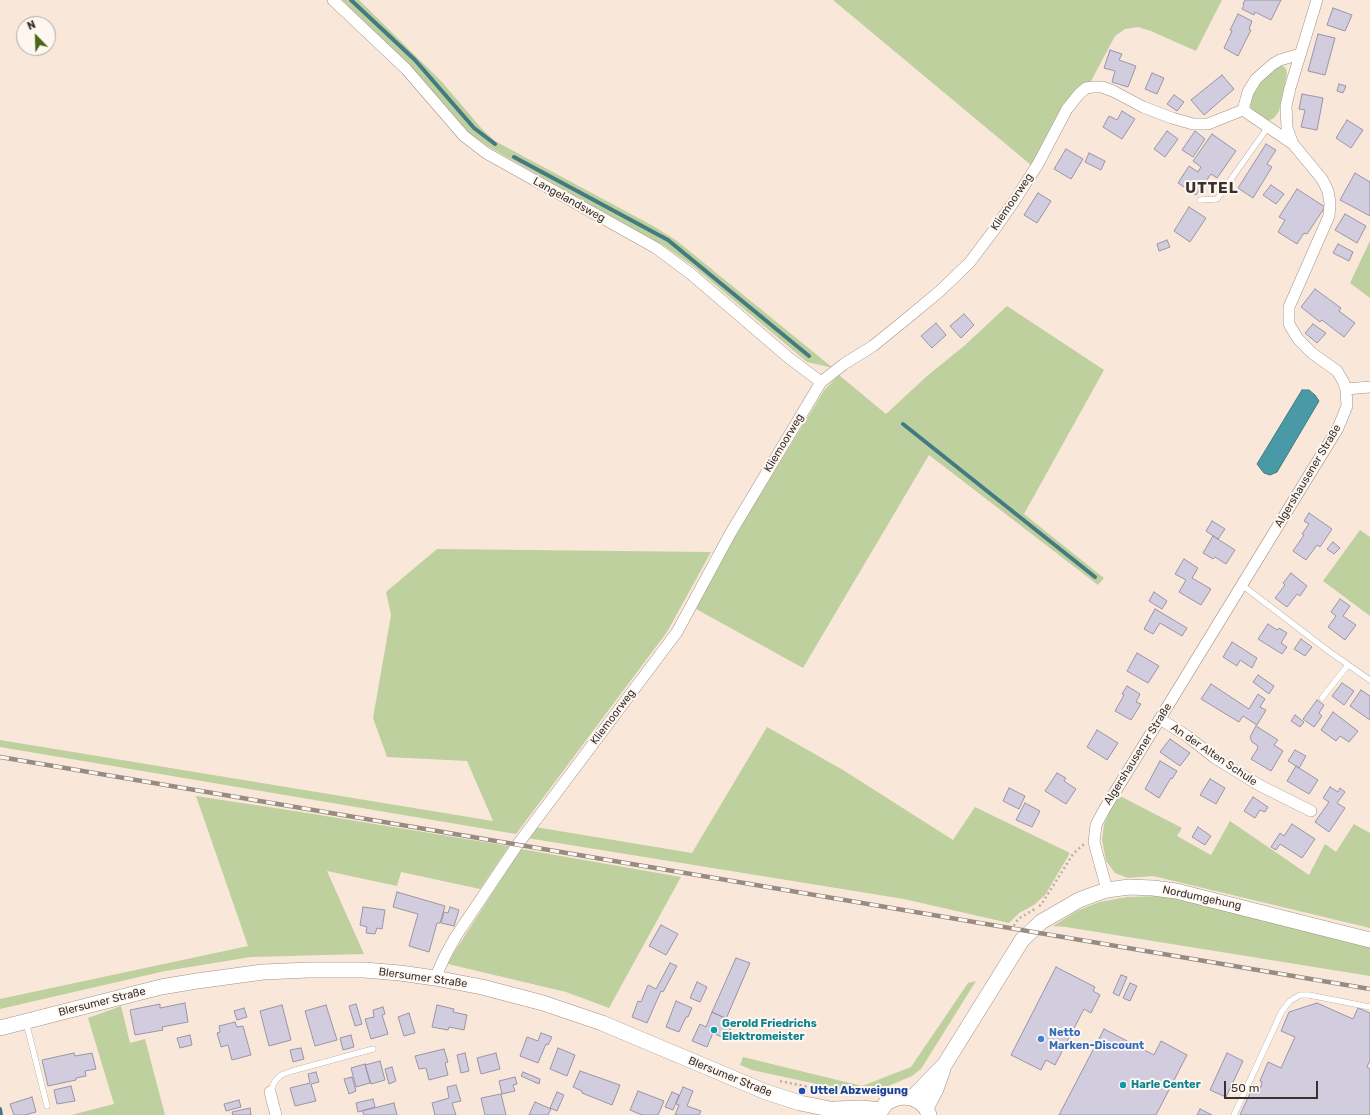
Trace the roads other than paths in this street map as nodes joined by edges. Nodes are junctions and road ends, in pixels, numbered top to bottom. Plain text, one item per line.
1 (333, 0) edge
2 (1317, 0) edge
3 (1300, 54) junction
4 (1244, 110) junction
5 (1268, 127) junction
6 (1293, 144) junction
7 (1200, 200) dead end
8 (821, 382) junction
9 (1370, 388) edge
10 (1346, 389) junction
11 (1242, 585) junction
12 (1348, 664) junction
13 (1370, 680) edge
14 (1322, 698) dead end
15 (1160, 719) junction
16 (1311, 811) dead end
17 (1107, 890) junction
18 (1370, 940) edge
19 (434, 978) junction
20 (1370, 1008) edge
21 (26, 1022) junction
22 (0, 1028) edge
23 (373, 1049) dead end
24 (945, 1064) junction
25 (270, 1092) joint
26 (912, 1098) junction
27 (47, 1106) dead end
28 (830, 1109) junction
29 (927, 1112) edge
30 (880, 1113) edge
31 (276, 1115) edge
32 (847, 1115) edge
33 (1234, 1115) edge

1 - 8 street, Langelandsweg
2 - 3 street, Algershausener Straße
3 - 4 street
3 - 6 street, Algershausener Straße
4 - 5 street
4 - 8 street, Kliemoorweg
5 - 6 street
5 - 7 lane
6 - 10 street, Algershausener Straße
8 - 19 street, Kliemoorweg
9 - 10 street
10 - 11 street, Algershausener Straße
11 - 12 lane
11 - 15 street, Algershausener Straße
12 - 13 lane
12 - 14 lane
15 - 16 street, An der Alten Schule
15 - 17 street, Algershausener Straße
17 - 18 main road, Nordumgehung
17 - 24 main road, Nordumgehung
19 - 21 main road, Blersumer Straße
19 - 28 main road, Blersumer Straße
20 - 33 lane
21 - 22 main road, Blersumer Straße
21 - 27 lane
23 - 25 lane
24 - 26 main road, Nordumgehung
24 - 29 main road, Nordumgehung
25 - 31 street
26 - 29 main road
26 - 30 main road
28 - 30 main road, Blersumer Straße
28 - 32 main road, Blersumer Straße

